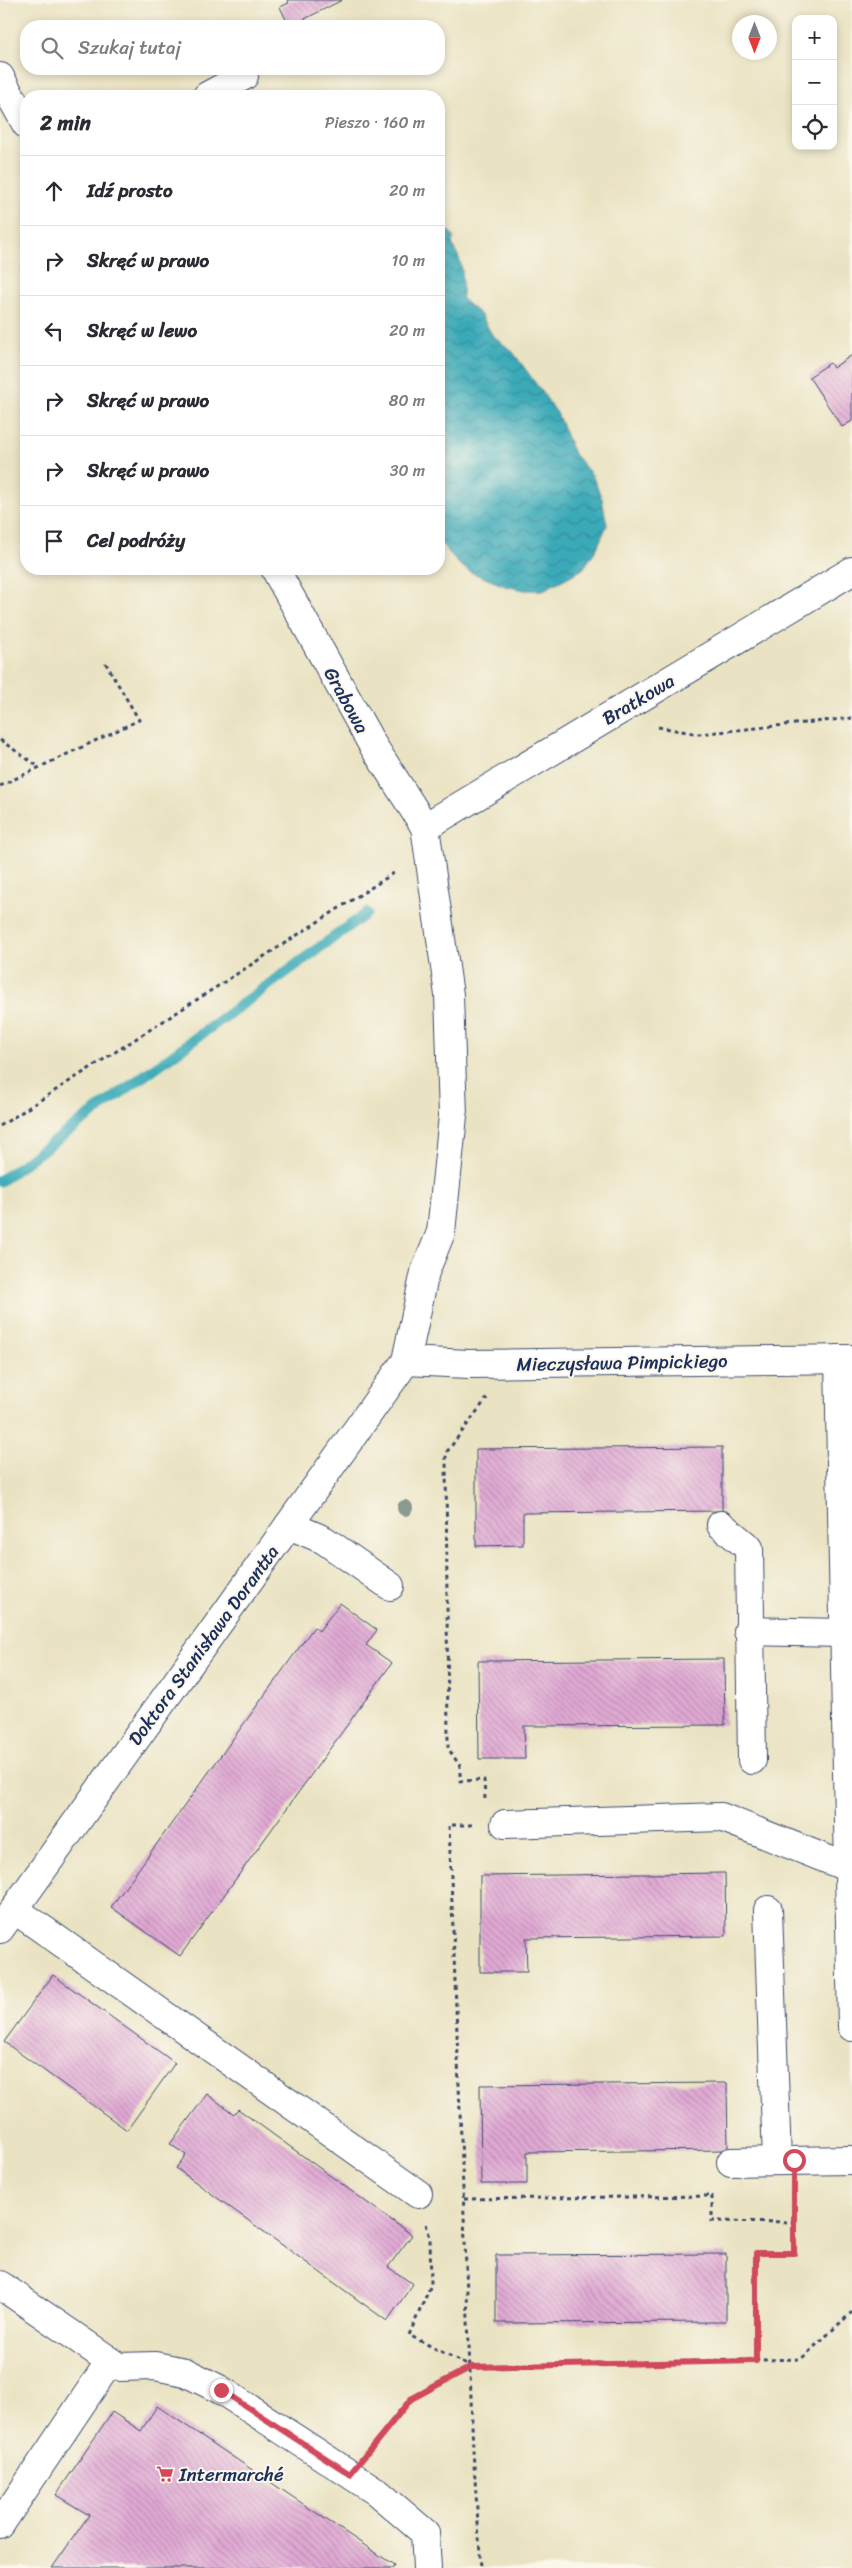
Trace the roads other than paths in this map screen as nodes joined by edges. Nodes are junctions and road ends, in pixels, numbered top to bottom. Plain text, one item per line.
1 (244, 76) dead end
2 (0, 77) edge
3 (218, 90) edge
4 (20, 113) edge
5 (852, 571) edge
6 (278, 575) edge
7 (425, 827) junction
8 (845, 1359) edge
9 (406, 1361) junction
10 (289, 1525) junction
11 (720, 1525) dead end
12 (390, 1586) dead end
13 (748, 1631) junction
14 (844, 1633) junction
15 (752, 1760) dead end
16 (505, 1824) dead end
17 (849, 1868) junction
18 (768, 1910) dead end
19 (7, 1919) edge
20 (852, 2027) edge
21 (785, 2160) junction
22 (852, 2160) edge
23 (731, 2162) dead end
24 (418, 2194) road end
25 (0, 2285) edge
26 (110, 2361) junction
27 (0, 2526) edge
28 (427, 2568) edge

1 - 3 street
2 - 4 street
5 - 7 street, Bratkowa
6 - 7 street, Grabowa
7 - 9 street
8 - 9 street, Mieczysława Pimpickiego
8 - 14 street, Mieczysława Pimpickiego
9 - 10 street, Doktora Stanisława Dorantta
10 - 12 street
10 - 19 street, Doktora Stanisława Dorantta
11 - 13 street
13 - 14 street
13 - 15 street
14 - 17 street, Mieczysława Pimpickiego
16 - 17 street
17 - 20 street, Mieczysława Pimpickiego
18 - 21 street
19 - 24 street
21 - 22 street
21 - 23 street
25 - 26 street
26 - 27 street
26 - 28 street

